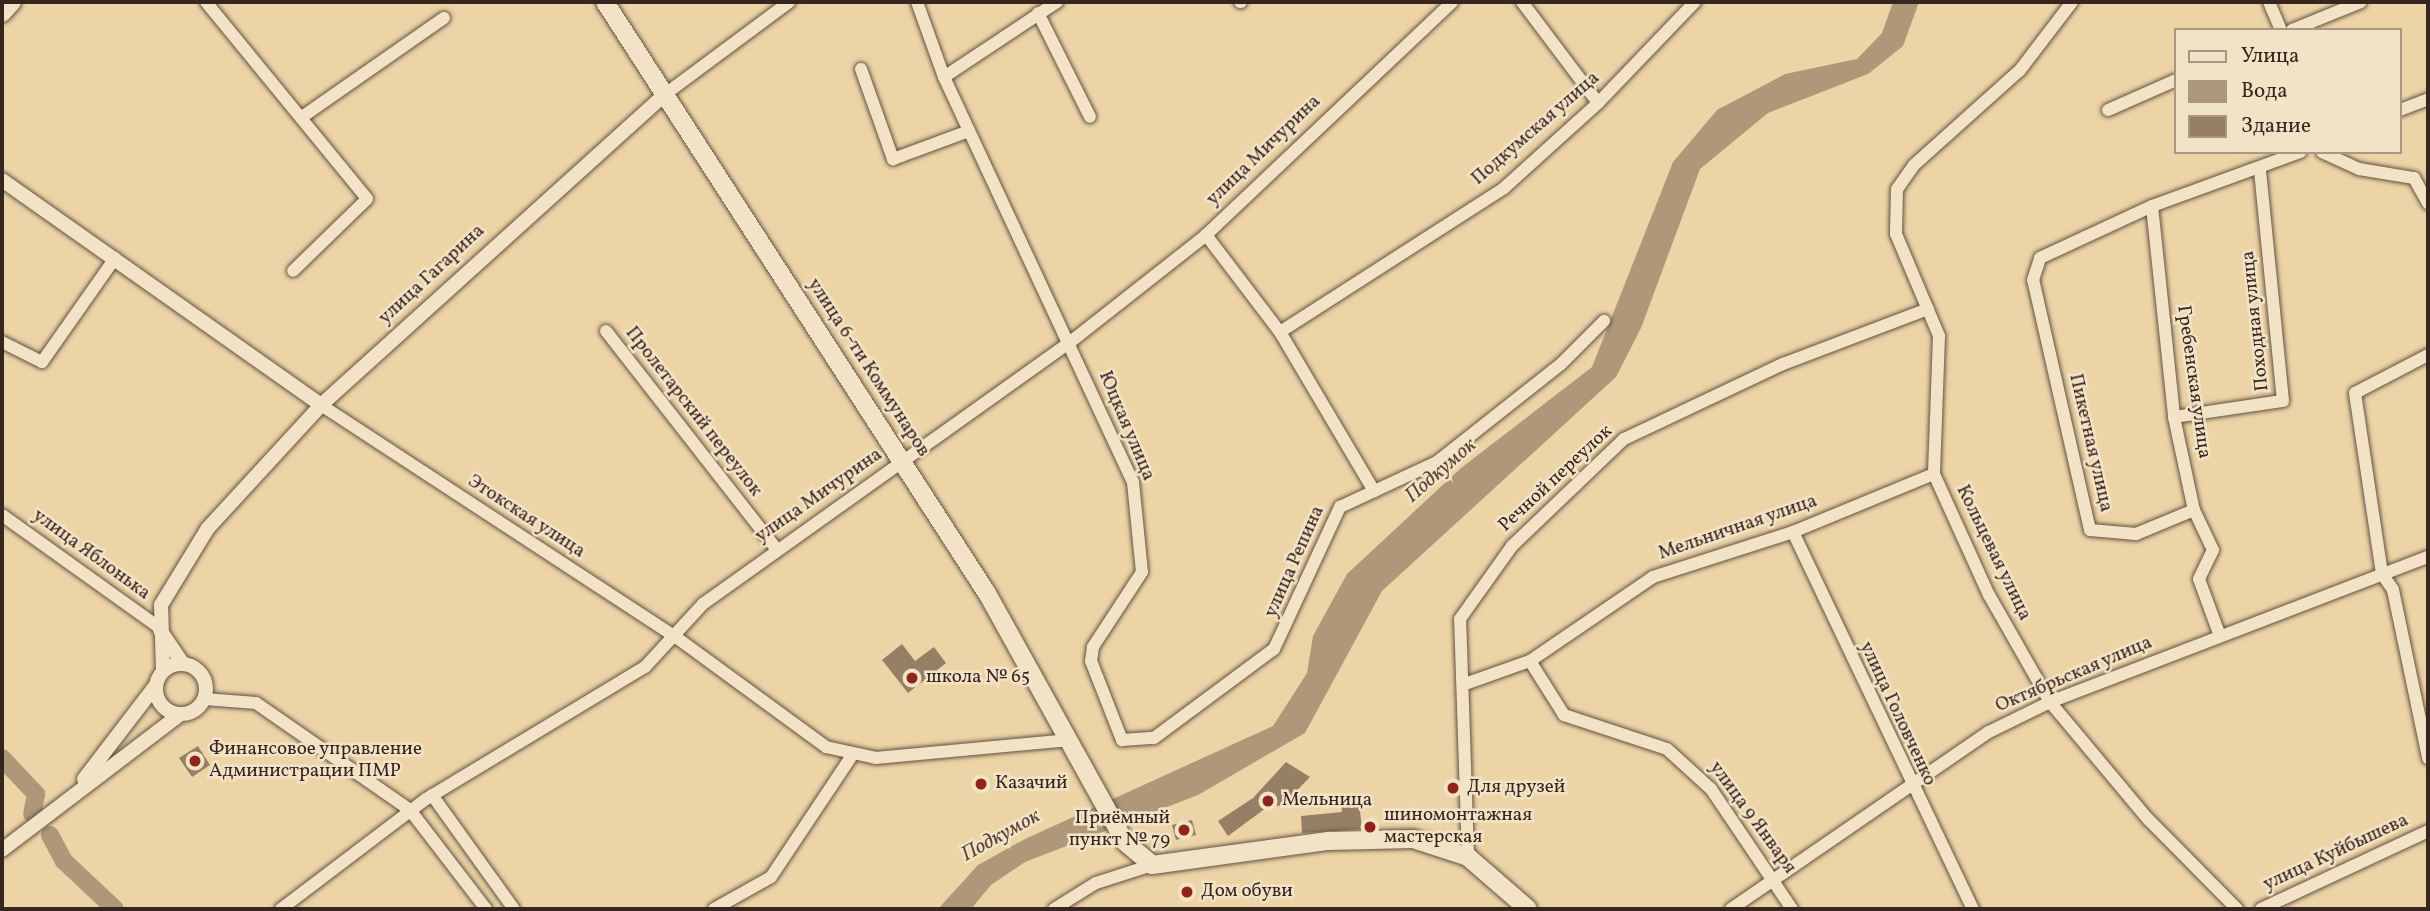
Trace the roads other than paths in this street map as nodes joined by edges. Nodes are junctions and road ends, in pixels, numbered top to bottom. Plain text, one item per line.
1 (12, 2) edge
2 (206, 2) edge
3 (605, 2) edge
4 (789, 2) edge
5 (917, 2) edge
6 (1057, 2) edge
7 (1452, 2) edge
8 (1522, 2) edge
9 (1695, 2) edge
10 (2072, 2) edge
11 (2269, 2) edge
12 (2361, 2) edge
13 (772, 7) edge
14 (2, 13) edge
15 (1038, 13) junction
16 (444, 18) dead end
17 (2280, 28) edge
18 (2297, 28) edge
19 (861, 69) dead end
20 (944, 77) junction
21 (2174, 81) edge
22 (664, 95) junction
23 (2428, 99) edge
24 (1598, 103) junction
25 (2402, 109) edge
26 (2108, 110) dead end
27 (302, 117) junction
28 (1090, 117) dead end
29 (969, 131) junction
30 (2295, 154) edge
31 (2326, 154) edge
32 (2260, 169) junction
33 (2, 180) edge
34 (2428, 203) edge
35 (2152, 206) junction
36 (1206, 235) junction
37 (115, 258) junction
38 (293, 271) dead end
39 (1928, 309) junction
40 (1604, 321) dead end
41 (606, 331) dead end
42 (1280, 332) junction
43 (2, 342) edge
44 (1069, 343) junction
45 (2428, 355) edge
46 (321, 405) junction
47 (2174, 416) junction
48 (903, 460) junction
49 (1934, 474) junction
50 (1374, 491) junction
51 (2194, 510) junction
52 (2, 515) edge
53 (1793, 532) junction
54 (777, 550) junction
55 (2428, 557) edge
56 (2382, 574) junction
57 (157, 626) junction
58 (673, 635) junction
59 (2220, 636) junction
60 (1530, 661) junction
61 (183, 663) junction
62 (163, 671) junction
63 (1465, 684) junction
64 (156, 685) junction
65 (205, 699) junction
66 (2050, 702) junction
67 (179, 715) junction
68 (1069, 740) junction
69 (1122, 740) joint
70 (851, 757) junction
71 (2428, 758) edge
72 (1908, 785) junction
73 (75, 792) junction
74 (432, 795) junction
75 (410, 810) junction
76 (2428, 831) edge
77 (2, 850) edge
78 (1468, 857) junction
79 (1152, 865) junction
80 (1774, 878) junction
81 (281, 909) edge
82 (486, 909) edge
83 (514, 909) edge
84 (714, 909) edge
85 (1054, 909) edge
86 (1528, 909) edge
87 (1731, 909) edge
88 (1792, 909) edge
89 (1972, 909) edge
90 (2237, 909) edge
91 (2261, 909) edge

1 - 14 main road
2 - 27 street
3 - 22 main road, улица 6-ти Коммунаров
4 - 13 street, улица Гагарина
5 - 20 street, Юцкая улица
6 - 15 street
7 - 36 street, улица Мичурина
8 - 24 street
9 - 24 street, Подкумская улица
10 - 39 street, Кольцевая улица
11 - 17 street
12 - 18 street
13 - 22 street, улица Гагарина
15 - 20 street
15 - 28 street
16 - 27 street
19 - 29 street
20 - 29 street, Юцкая улица
21 - 26 street
22 - 46 street, улица Гагарина
22 - 48 main road, улица 6-ти Коммунаров
23 - 25 street
24 - 42 street, Подкумская улица
27 - 38 street
29 - 44 street, Юцкая улица
30 - 32 street
31 - 34 street
32 - 35 street
32 - 47 street, Походная улица
33 - 37 street, Этокская улица
35 - 47 street, Гребенская улица
35 - 51 street, Пикетная улица
36 - 42 street
36 - 44 street, улица Мичурина
37 - 43 street
37 - 46 street, Этокская улица
39 - 49 street, Кольцевая улица
39 - 63 street, Речной переулок
40 - 50 street, улица Репина
41 - 54 street, Пролетарский переулок
42 - 50 street
44 - 48 street, улица Мичурина
44 - 69 street, Юцкая улица
45 - 56 street
46 - 57 street, улица Гагарина
46 - 58 street, Этокская улица
47 - 51 street, Гребенская улица
48 - 54 street, улица Мичурина
48 - 68 main road, улица 6-ти Коммунаров
49 - 53 street, Мельничная улица
49 - 66 street, Кольцевая улица
50 - 69 street, улица Репина
51 - 59 street, Гребенская улица
52 - 57 street, улица Яблонька
53 - 60 street, Мельничная улица
53 - 72 street, улица Головченко
54 - 58 street, улица Мичурина
55 - 56 street, Октябрьская улица
56 - 59 street, Октябрьская улица
56 - 71 street
57 - 61 street
57 - 62 street, улица Гагарина
58 - 70 street, Этокская улица
58 - 74 street, улица Мичурина
59 - 66 street, Октябрьская улица
60 - 63 street
60 - 80 street, улица 9 Января
61 - 62 street
61 - 65 street
62 - 64 street
63 - 78 street, Речной переулок
64 - 67 street
64 - 73 street
65 - 67 street
65 - 75 street
66 - 72 street, Октябрьская улица
66 - 90 street, Кольцевая улица
67 - 73 street
68 - 70 street, Этокская улица
68 - 79 main road, улица 6-ти Коммунаров
70 - 84 street
72 - 80 street, Октябрьская улица
72 - 89 street, улица Головченко
73 - 77 street
74 - 75 street, улица Мичурина
74 - 83 street
75 - 81 street, улица Мичурина
75 - 82 street
76 - 91 street, улица Куйбышева
78 - 79 main road
78 - 86 main road
79 - 85 street
80 - 87 street, Октябрьская улица
80 - 88 street, улица 9 Января

